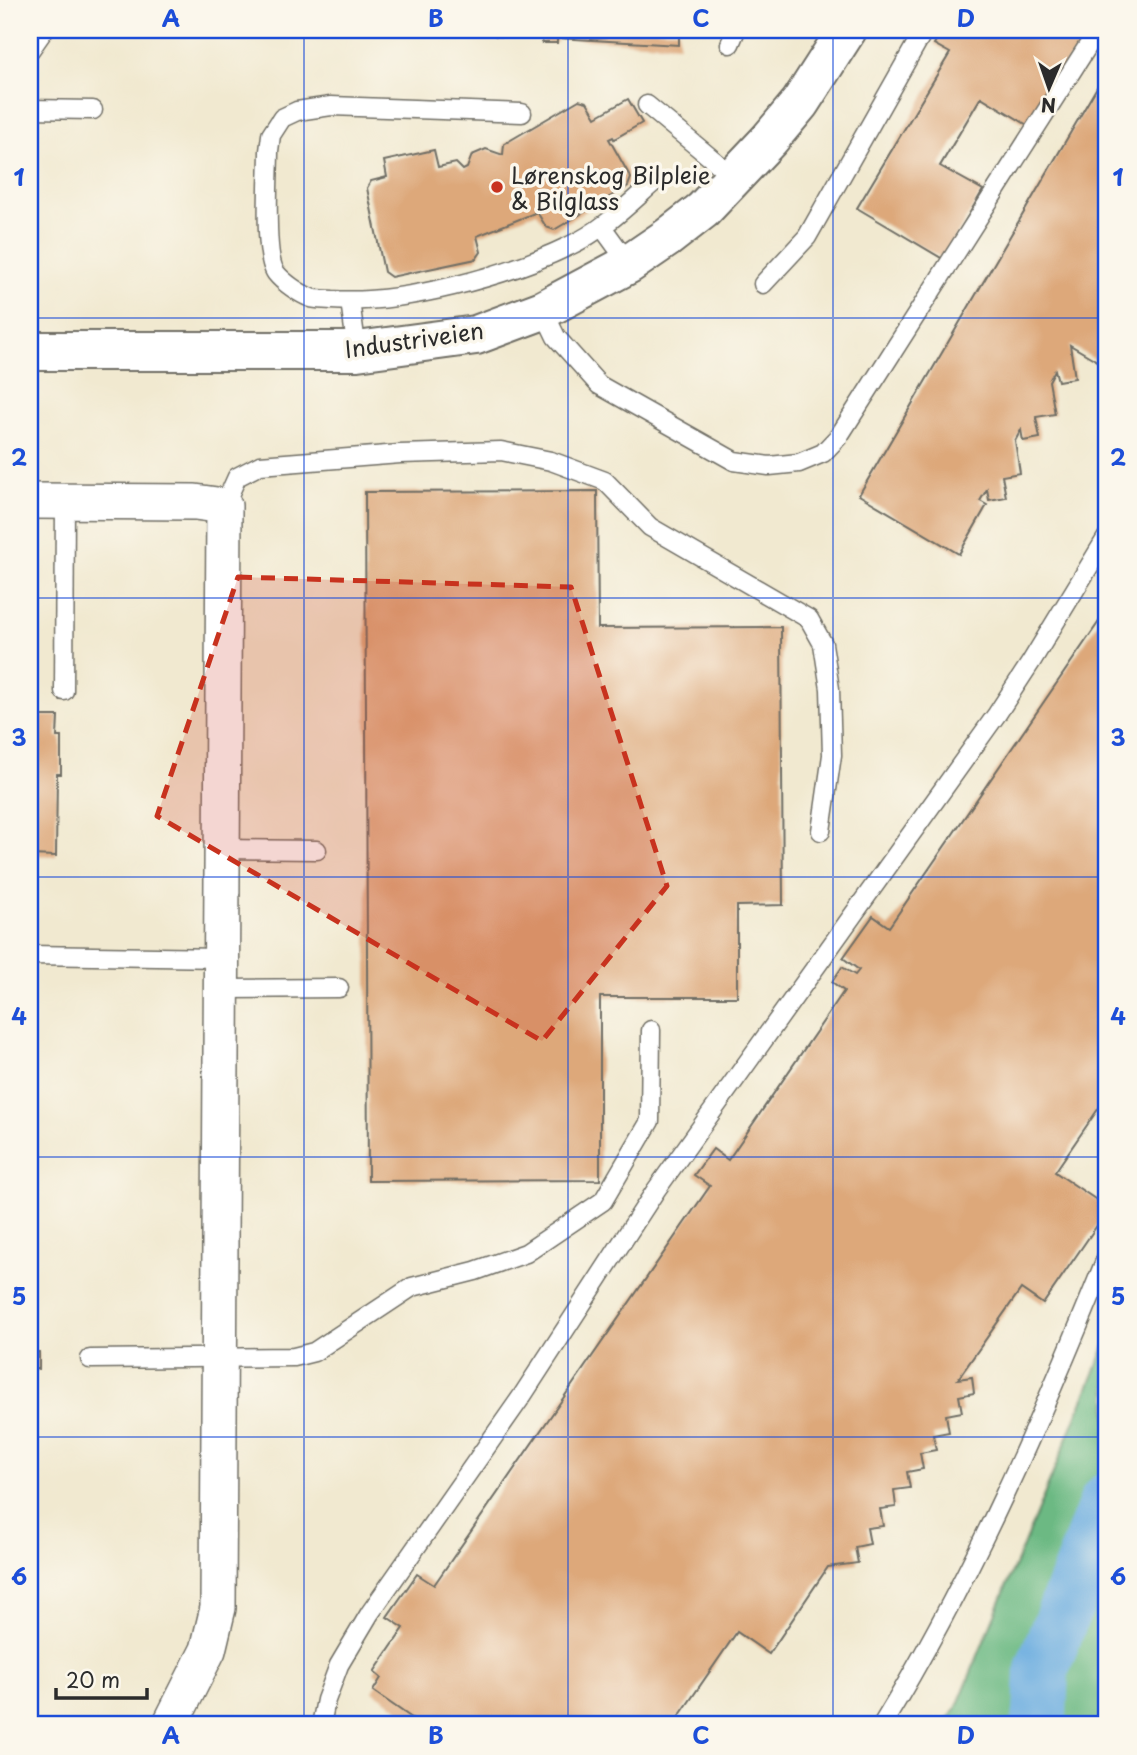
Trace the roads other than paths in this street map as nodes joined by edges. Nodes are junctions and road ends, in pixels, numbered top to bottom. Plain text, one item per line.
1 (44, 30) edge
2 (847, 30) edge
3 (924, 30) edge
4 (1098, 30) edge
5 (30, 50) edge
6 (647, 105) dead end
7 (30, 109) edge
8 (93, 110) dead end
9 (522, 113) dead end
10 (734, 177) junction
11 (654, 182) dead end
12 (602, 227) junction
13 (629, 264) junction
14 (763, 284) dead end
15 (350, 301) junction
16 (543, 310) junction
17 (30, 351) edge
18 (357, 351) junction
19 (30, 501) edge
20 (65, 502) junction
21 (225, 506) junction
22 (1107, 537) edge
23 (64, 691) dead end
24 (821, 831) dead end
25 (222, 849) junction
26 (317, 850) dead end
27 (30, 956) edge
28 (222, 973) junction
29 (339, 988) dead end
30 (652, 1030) dead end
31 (1107, 1256) edge
32 (90, 1359) dead end
33 (219, 1359) junction
34 (170, 1725) edge
35 (321, 1725) edge
36 (883, 1725) edge

1 - 5 lane
2 - 10 street, Industriveien
3 - 14 lane
4 - 16 lane
6 - 10 lane
7 - 8 lane
9 - 15 lane
10 - 13 street, Industriveien
11 - 12 lane
12 - 13 lane
12 - 15 lane
13 - 16 street, Industriveien
15 - 18 lane
16 - 18 street, Industriveien
17 - 18 street, Industriveien
19 - 20 street
20 - 21 street
20 - 23 lane
21 - 24 lane
21 - 25 street
22 - 35 lane
25 - 26 lane
25 - 28 street
27 - 28 lane
28 - 29 lane
28 - 33 street
30 - 33 lane
31 - 36 lane
32 - 33 lane
33 - 34 street

